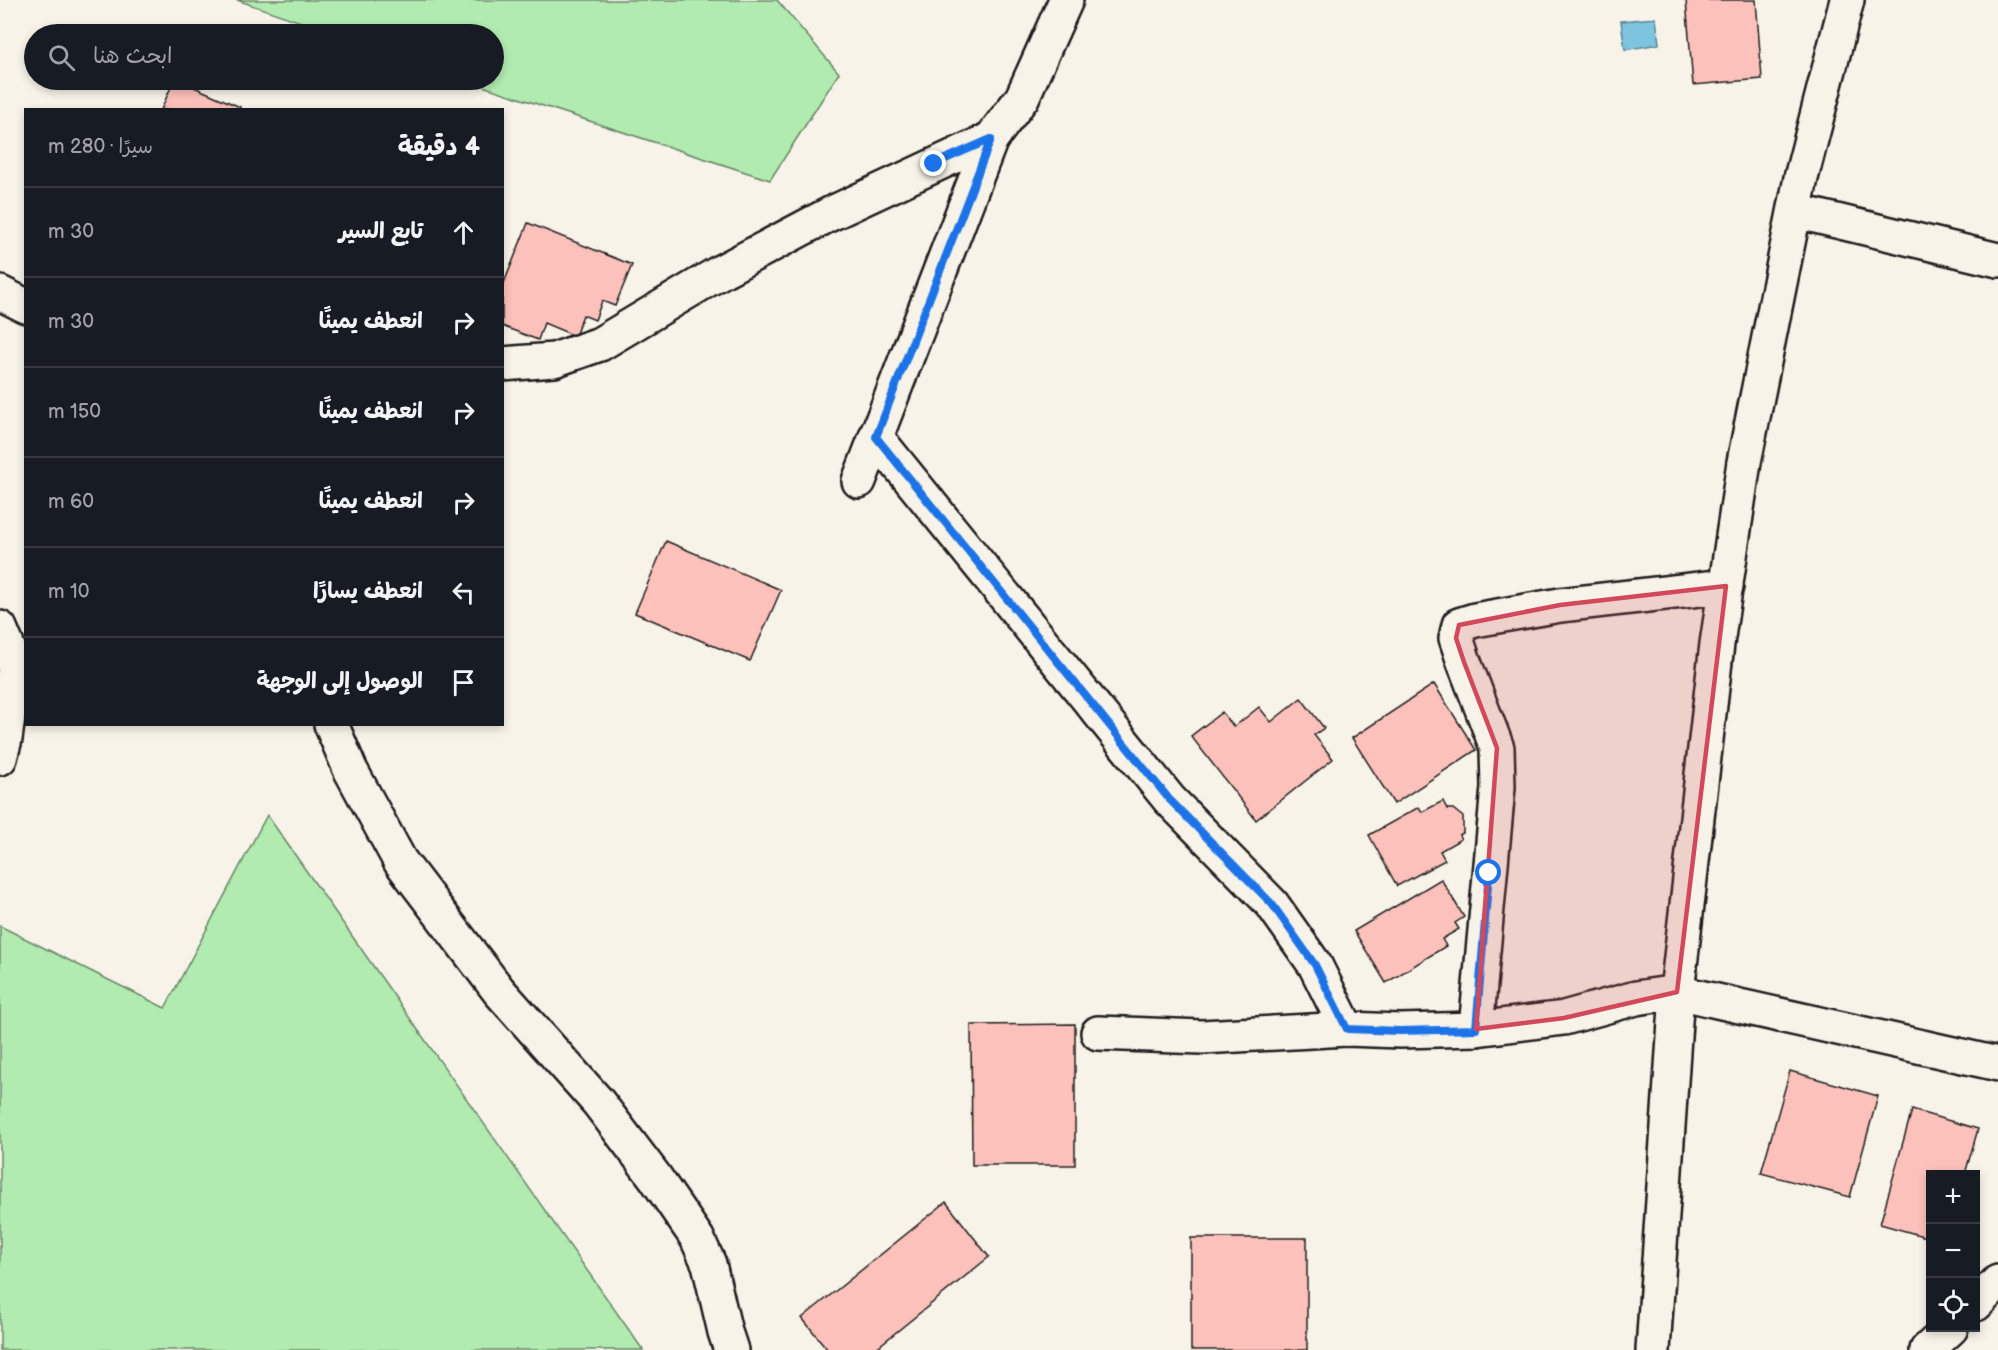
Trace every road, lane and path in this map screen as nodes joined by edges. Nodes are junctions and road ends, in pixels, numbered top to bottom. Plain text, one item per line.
1 (1066, 0) edge
2 (1847, 0) edge
3 (991, 139) junction
4 (1795, 211) junction
5 (1998, 260) edge
6 (0, 293) edge
7 (24, 305) edge
8 (504, 364) edge
9 (876, 437) junction
10 (859, 481) dead end
11 (1726, 586) junction
12 (0, 628) edge
13 (332, 726) edge
14 (0, 758) edge
15 (1677, 992) junction
16 (1347, 1029) junction
17 (1476, 1029) junction
18 (1098, 1033) dead end
19 (1998, 1064) edge
20 (1998, 1282) edge
21 (1980, 1300) edge
22 (1947, 1332) edge
23 (731, 1350) edge
24 (1653, 1350) edge
25 (1927, 1350) edge

1 - 3 street
2 - 4 street
3 - 8 street
3 - 9 street
4 - 5 street
4 - 11 street
6 - 7 street
9 - 10 street
9 - 16 street
11 - 15 street
11 - 17 street
12 - 14 street
13 - 23 street
15 - 17 street
15 - 19 street
15 - 24 street
16 - 17 street
16 - 18 street
20 - 21 street
22 - 25 street

